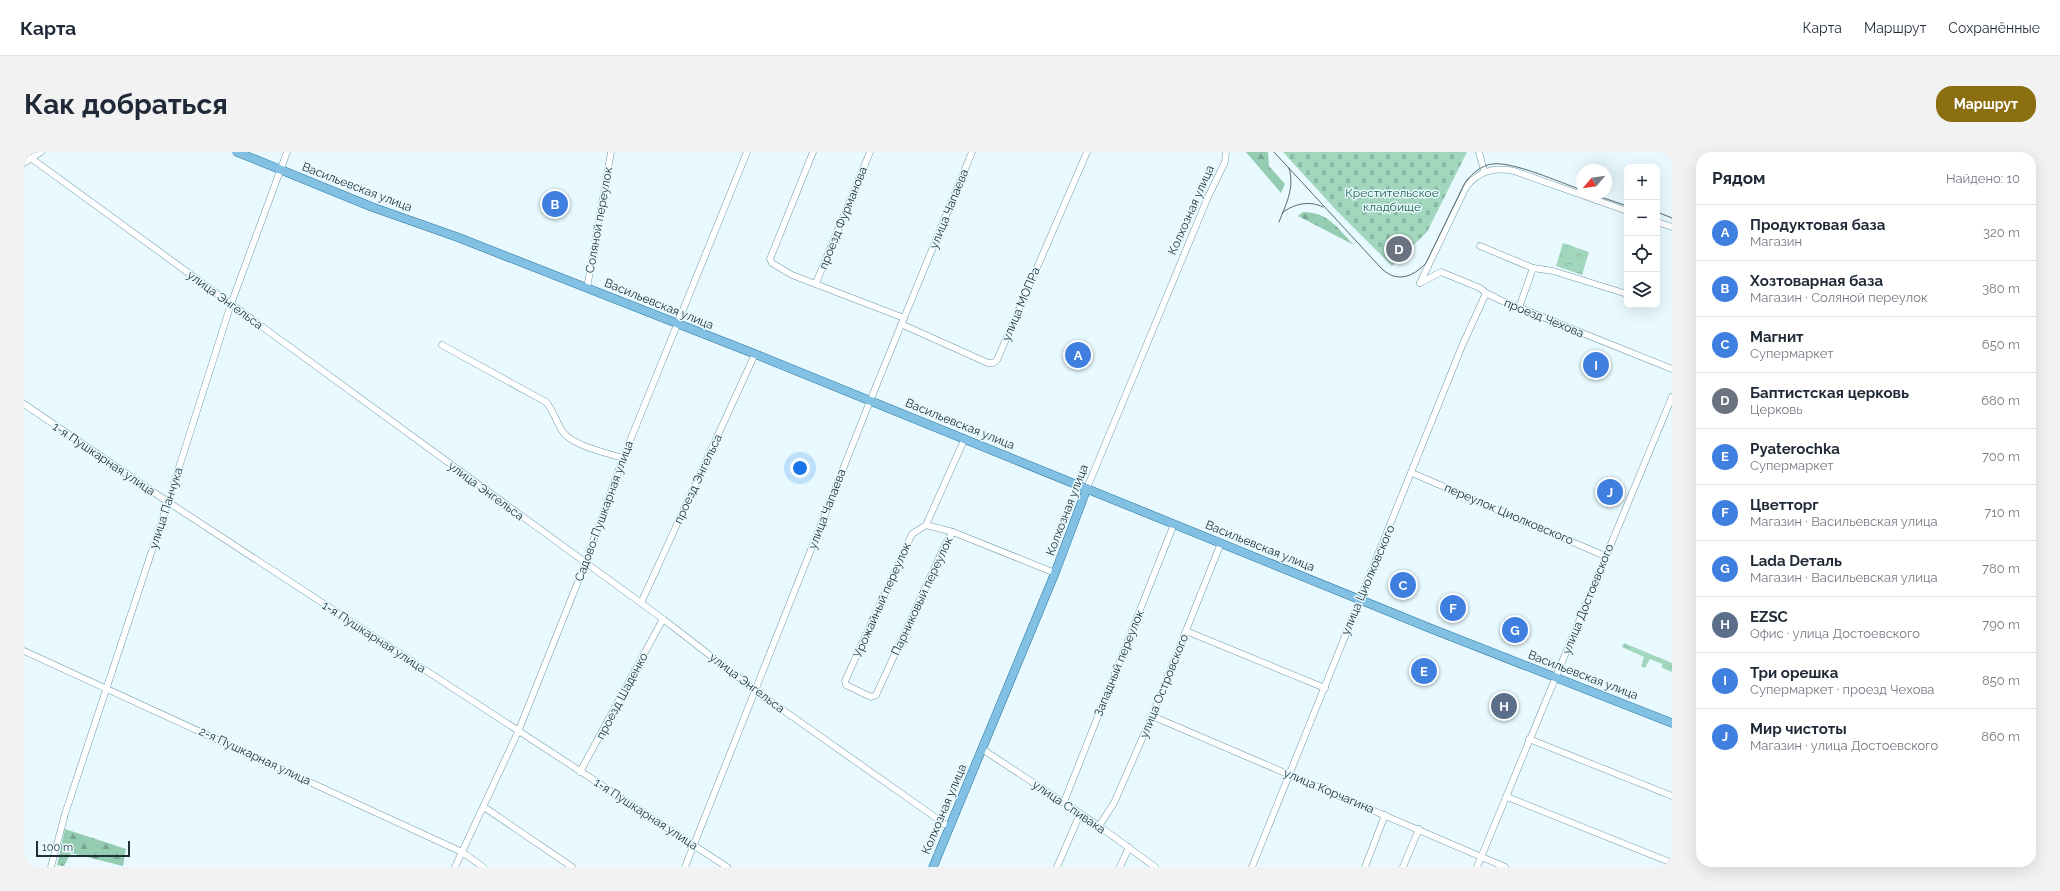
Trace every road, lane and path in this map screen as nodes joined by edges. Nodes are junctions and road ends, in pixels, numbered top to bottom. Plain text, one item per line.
1 (42, 152) edge
2 (238, 152) edge
3 (287, 152) edge
4 (611, 152) edge
5 (747, 152) edge
6 (813, 152) edge
7 (870, 152) edge
8 (972, 152) edge
9 (1087, 152) edge
10 (1226, 152) edge
11 (1479, 152) edge
12 (24, 153) edge
13 (32, 159) junction
14 (24, 164) edge
15 (280, 170) junction
16 (1484, 171) junction
17 (1624, 210) edge
18 (1660, 223) edge
19 (1672, 227) edge
20 (1480, 246) dead end
21 (1534, 268) junction
22 (816, 284) junction
23 (587, 288) junction
24 (1624, 293) edge
25 (1486, 294) junction
26 (231, 304) junction
27 (1520, 308) junction
28 (902, 321) junction
29 (677, 324) junction
30 (442, 345) dead end
31 (755, 354) junction
32 (1672, 369) edge
33 (1672, 398) edge
34 (870, 401) junction
35 (24, 404) edge
36 (965, 438) junction
37 (623, 458) junction
38 (1412, 473) junction
39 (1087, 488) junction
40 (168, 502) junction
41 (1174, 524) junction
42 (926, 525) junction
43 (952, 532) junction
44 (1222, 543) junction
45 (1605, 556) junction
46 (585, 564) junction
47 (1055, 573) junction
48 (1359, 599) junction
49 (641, 603) junction
50 (663, 619) junction
51 (1186, 631) junction
52 (24, 651) edge
53 (1556, 677) junction
54 (106, 687) junction
55 (1325, 688) junction
56 (756, 691) junction
57 (876, 695) joint
58 (1152, 716) junction
59 (1672, 723) edge
60 (518, 732) junction
61 (1529, 739) junction
62 (982, 749) junction
63 (580, 772) junction
64 (1291, 774) junction
65 (1506, 796) junction
66 (1672, 796) edge
67 (1064, 802) junction
68 (484, 807) junction
69 (1080, 814) junction
70 (1385, 815) junction
71 (1099, 826) junction
72 (949, 828) junction
73 (1419, 829) junction
74 (694, 846) junction
75 (1129, 847) junction
76 (462, 852) junction
77 (1481, 857) junction
78 (1672, 863) edge
79 (51, 867) edge
80 (455, 867) edge
81 (483, 867) edge
82 (572, 867) edge
83 (685, 867) edge
84 (727, 867) edge
85 (933, 867) edge
86 (1057, 867) edge
87 (1120, 867) edge
88 (1155, 867) edge
89 (1252, 867) edge
90 (1365, 867) edge
91 (1403, 867) edge
92 (1477, 867) edge
93 (1505, 867) edge

1 - 13 street
2 - 15 main road, Васильевская улица
3 - 15 street, улица Панчука
4 - 23 street, Соляной переулок
5 - 29 street, Садово-Пушкарная улица
6 - 22 street
7 - 22 street, проезд Фурманова
8 - 28 street, улица Чапаева
9 - 28 street, улица МОПРа
10 - 39 street, Колхозная улица
11 - 16 street
12 - 13 street, улица Энгельса
13 - 14 street
13 - 26 street, улица Энгельса
15 - 23 main road, Васильевская улица
15 - 26 street, улица Панчука
16 - 17 street
16 - 25 street, проезд Чехова
18 - 19 street
20 - 21 street
21 - 24 street
21 - 27 street
22 - 28 street
23 - 29 main road, Васильевская улица
25 - 27 street, проезд Чехова
25 - 38 street, улица Циолковского
26 - 40 street, улица Панчука
26 - 46 street, улица Энгельса
27 - 32 street, проезд Чехова
28 - 34 street, улица Чапаева
29 - 31 main road, Васильевская улица
29 - 37 street, Садово-Пушкарная улица
30 - 37 street
31 - 34 main road, Васильевская улица
31 - 49 street, проезд Энгельса
33 - 45 street, улица Достоевского
34 - 36 main road, Васильевская улица
34 - 56 street, улица Чапаева
35 - 40 street, 1-я Пушкарная улица
36 - 39 main road, Васильевская улица
36 - 42 street, Урожайный переулок
37 - 46 street, Садово-Пушкарная улица
38 - 45 street, переулок Циолковского
38 - 48 street, улица Циолковского
39 - 41 main road, Васильевская улица
39 - 47 main road, Колхозная улица
40 - 54 street, улица Панчука
40 - 60 street, 1-я Пушкарная улица
41 - 44 main road, Васильевская улица
41 - 67 street, Западный переулок
42 - 43 street
42 - 57 street, Урожайный переулок
43 - 47 street, Парниковый переулок
43 - 57 street, Парниковый переулок
44 - 48 main road, Васильевская улица
44 - 51 street, улица Островского
45 - 53 street, улица Достоевского
46 - 49 street, улица Энгельса
46 - 60 street, Садово-Пушкарная улица
47 - 62 main road, Колхозная улица
48 - 53 main road, Васильевская улица
48 - 55 street, улица Циолковского
49 - 50 street, улица Энгельса
50 - 56 street, улица Энгельса
50 - 63 street, проезд Шаденко
51 - 55 street
51 - 58 street, улица Островского
52 - 54 street, 2-я Пушкарная улица
53 - 59 main road, Васильевская улица
53 - 61 street, улица Достоевского
54 - 76 street, 2-я Пушкарная улица
54 - 79 street, улица Панчука
55 - 64 street, улица Циолковского
56 - 72 street, улица Энгельса
56 - 74 street, улица Чапаева
58 - 64 street, улица Корчагина
58 - 71 street, улица Островского
60 - 63 street, 1-я Пушкарная улица
60 - 68 street, Садово-Пушкарная улица
61 - 65 street, улица Достоевского
61 - 66 street
62 - 67 street, улица Спивака
62 - 72 main road, Колхозная улица
63 - 74 street, 1-я Пушкарная улица
64 - 70 street, улица Корчагина
64 - 89 street, улица Циолковского
65 - 77 street, улица Достоевского
65 - 78 street
67 - 69 street, улица Спивака
68 - 76 street, Садово-Пушкарная улица
68 - 82 street
69 - 71 street, улица Спивака
69 - 86 street
70 - 73 street, улица Корчагина
70 - 90 street
71 - 75 street, улица Спивака
72 - 85 main road, Колхозная улица
73 - 77 street, улица Корчагина
73 - 91 street
74 - 83 street, улица Чапаева
74 - 84 street, 1-я Пушкарная улица
75 - 87 street
75 - 88 street, улица Спивака
76 - 80 street, Садово-Пушкарная улица
76 - 81 street, 2-я Пушкарная улица
77 - 92 street, улица Достоевского
77 - 93 street, улица Корчагина

